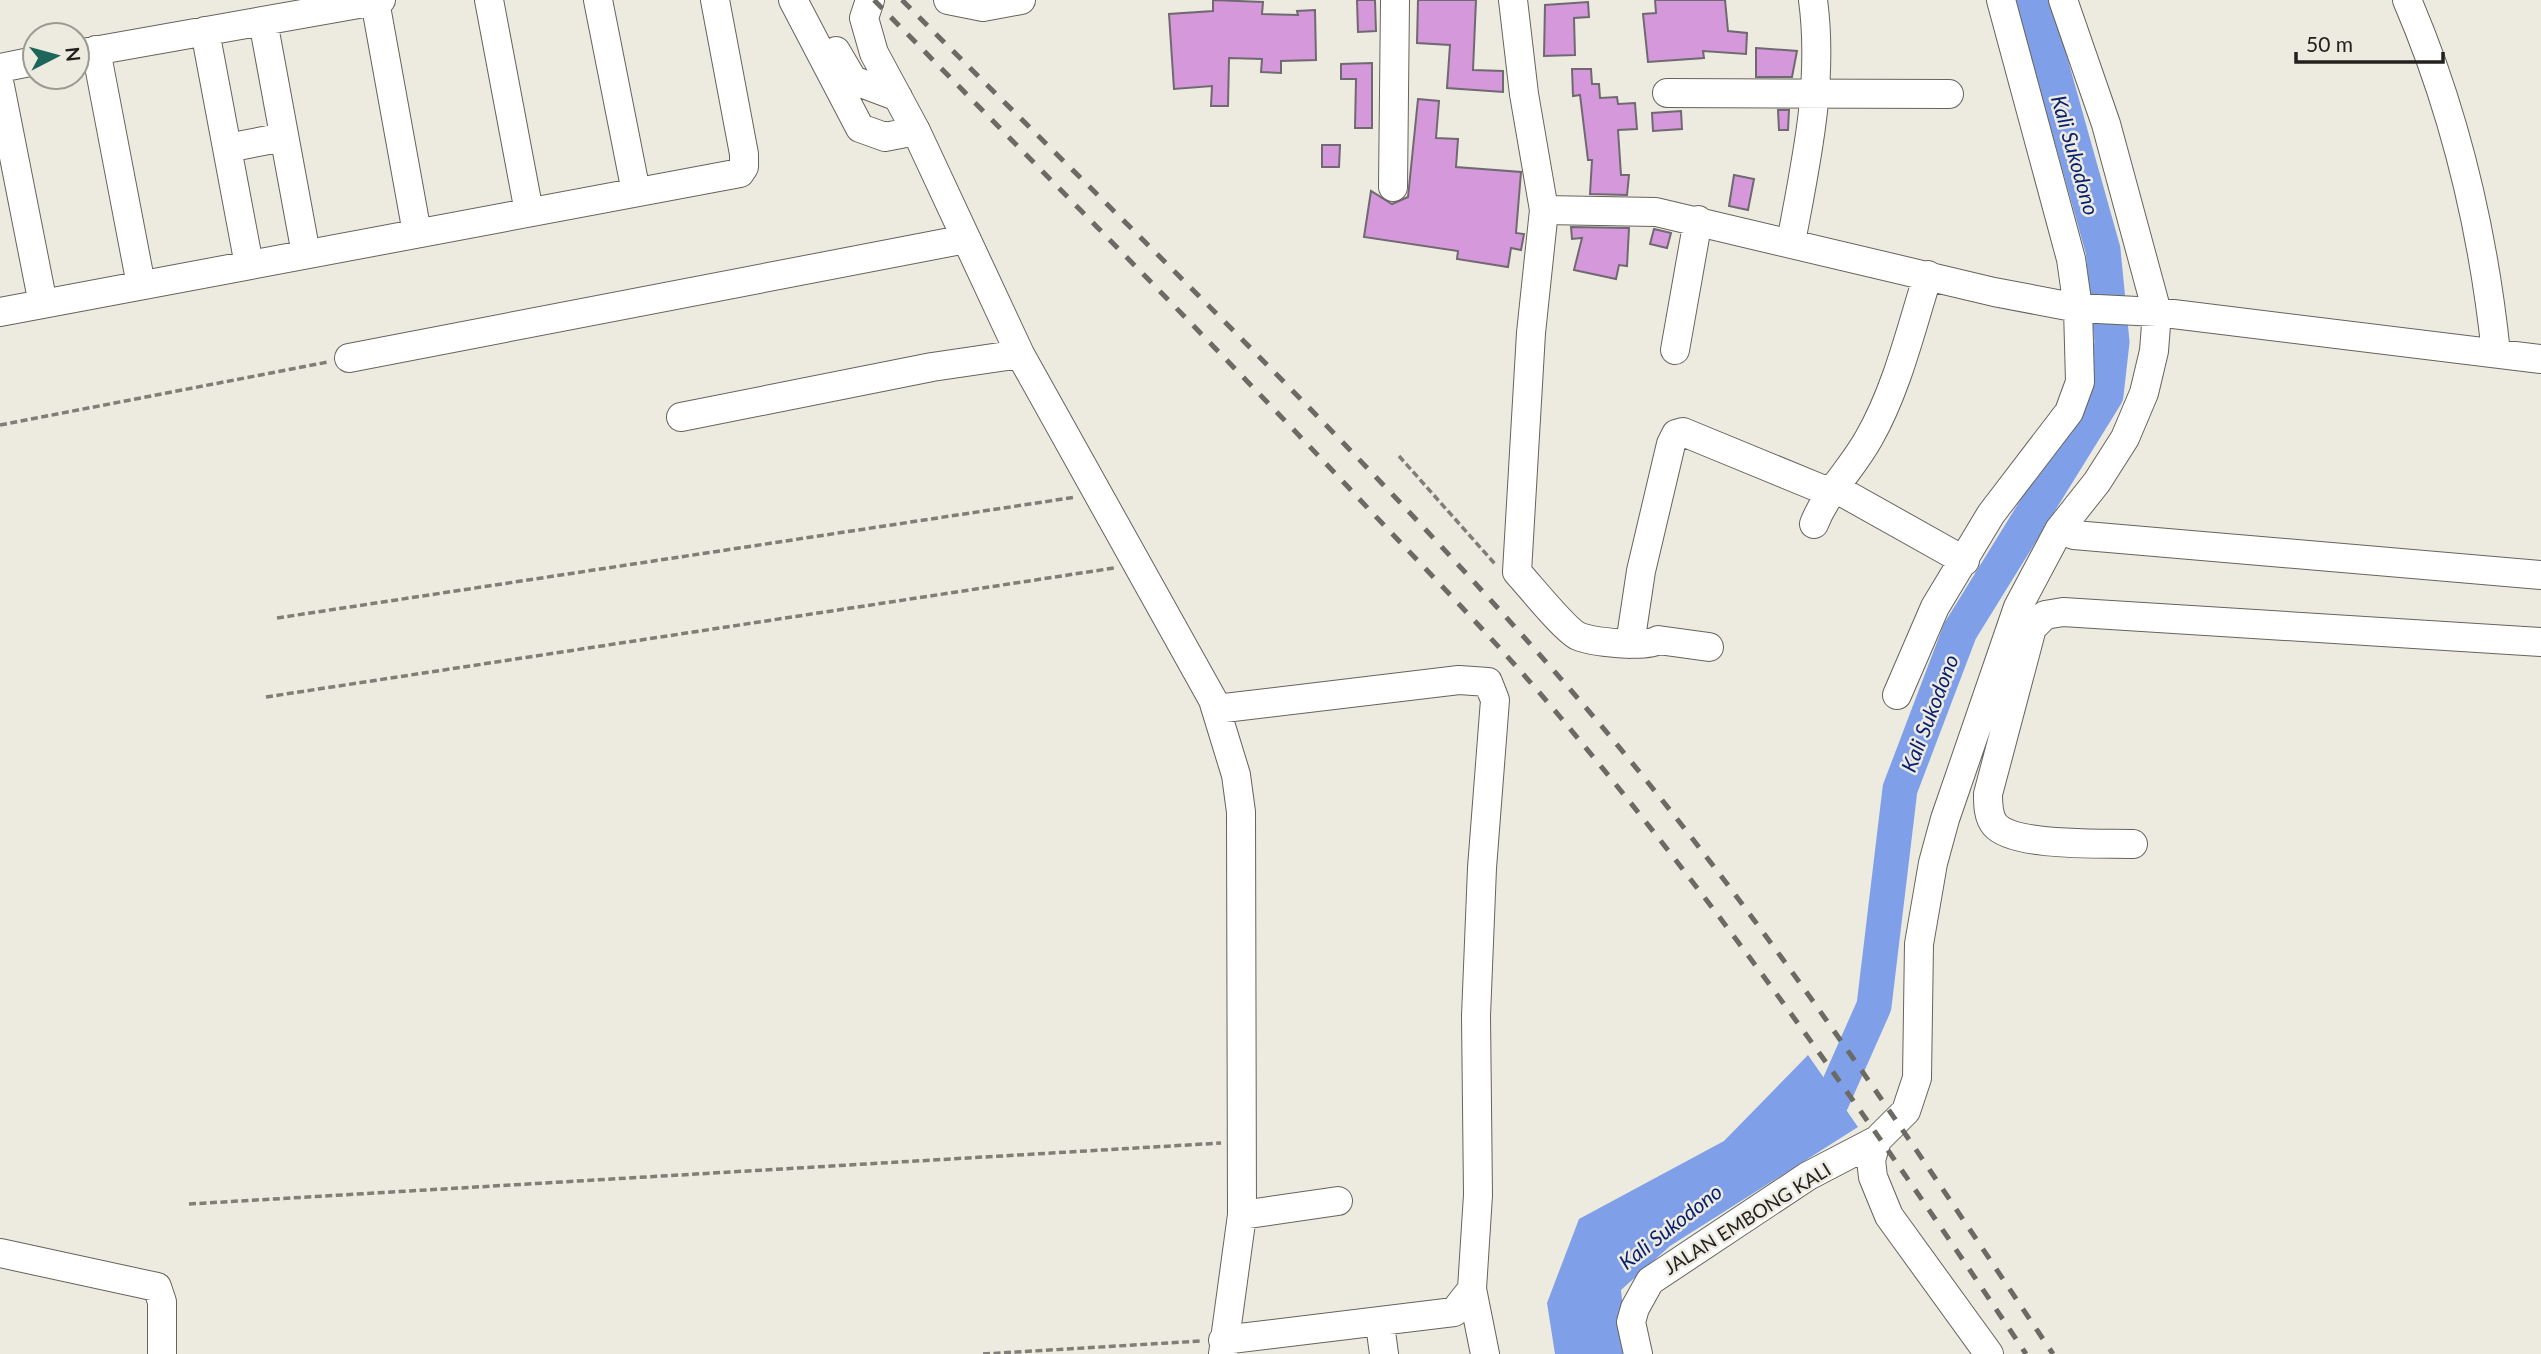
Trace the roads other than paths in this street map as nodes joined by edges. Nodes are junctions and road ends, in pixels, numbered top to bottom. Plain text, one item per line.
1 (489, 0) edge
2 (598, 0) edge
3 (715, 0) edge
4 (793, 0) edge
5 (804, 0) edge
6 (870, 0) edge
7 (948, 0) edge
8 (1021, 0) edge
9 (1395, 0) edge
10 (1513, 0) edge
11 (1813, 0) edge
12 (2001, 0) edge
13 (2063, 0) edge
14 (2407, 0) edge
15 (378, 1) edge
16 (263, 21) junction
17 (205, 31) junction
18 (91, 51) edge
19 (21, 64) edge
20 (0, 68) edge
21 (91, 69) edge
22 (853, 79) junction
23 (0, 86) edge
24 (1667, 93) dead end
25 (1815, 93) junction
26 (1949, 94) dead end
27 (898, 97) junction
28 (860, 128) junction
29 (916, 131) junction
30 (284, 137) junction
31 (228, 148) junction
32 (1393, 187) dead end
33 (636, 192) junction
34 (1544, 211) junction
35 (529, 212) junction
36 (1698, 220) junction
37 (417, 233) junction
38 (967, 239) junction
39 (1791, 242) junction
40 (306, 254) junction
41 (249, 265) junction
42 (1928, 275) junction
43 (141, 285) junction
44 (43, 304) junction
45 (2082, 308) junction
46 (2147, 311) junction
47 (0, 312) edge
48 (1675, 350) dead end
49 (2496, 353) junction
50 (1020, 354) junction
51 (349, 358) road end
52 (2541, 359) edge
53 (681, 417) dead end
54 (1831, 489) junction
55 (1814, 524) dead end
56 (2059, 530) junction
57 (1965, 561) junction
58 (2541, 575) edge
59 (2541, 642) edge
60 (1630, 644) junction
61 (1709, 648) dead end
62 (1897, 695) dead end
63 (1216, 709) junction
64 (2133, 844) dead end
65 (1877, 1140) junction
66 (1338, 1201) dead end
67 (1242, 1215) junction
68 (0, 1253) edge
69 (1472, 1289) junction
70 (1380, 1324) junction
71 (1223, 1347) edge
72 (162, 1354) edge
73 (1384, 1354) edge
74 (1485, 1354) edge
75 (1638, 1354) edge
76 (1989, 1354) edge

1 - 35 street
2 - 33 street
3 - 33 street
4 - 28 street
5 - 22 street
6 - 27 street
7 - 8 street
9 - 32 street
10 - 34 street
11 - 25 street
12 - 45 street
13 - 46 street
14 - 49 street
15 - 16 street
15 - 37 street
16 - 17 street
16 - 30 street
17 - 18 street
17 - 31 street
19 - 20 street
21 - 43 street
22 - 27 street
22 - 28 street
23 - 44 street
24 - 25 street
25 - 26 street
25 - 39 street
27 - 29 street
28 - 29 street
29 - 38 street
30 - 31 street
30 - 40 street
31 - 41 street
33 - 35 street
34 - 36 street
34 - 60 street
35 - 37 street
36 - 39 street
36 - 48 street
37 - 40 street
38 - 50 street
38 - 51 street
39 - 42 street
40 - 41 street
41 - 43 street
42 - 45 street
42 - 54 street
43 - 44 street
44 - 47 street
45 - 46 street
45 - 57 street
46 - 49 street
46 - 56 street, JALAN EMBONG KALI
49 - 52 street
50 - 53 street
50 - 63 street
54 - 55 street
54 - 57 street
54 - 60 street
56 - 58 street
56 - 65 street, JALAN EMBONG KALI
57 - 62 street
59 - 64 street
60 - 61 street
63 - 67 street
63 - 69 street
65 - 75 street, JALAN EMBONG KALI
65 - 76 street
66 - 67 street
67 - 71 street
68 - 72 street
69 - 70 street
69 - 74 street
70 - 71 street
70 - 73 street

